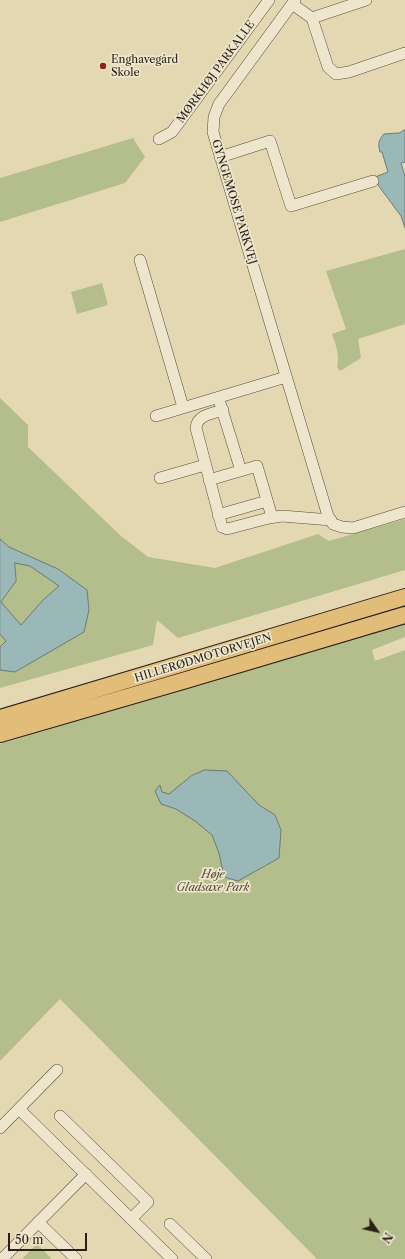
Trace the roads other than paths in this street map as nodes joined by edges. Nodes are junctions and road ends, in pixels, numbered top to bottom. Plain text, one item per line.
1 (269, 0) edge
2 (366, 0) edge
3 (293, 2) edge
4 (312, 18) junction
5 (405, 53) edge
6 (159, 139) dead end
7 (220, 157) junction
8 (373, 181) dead end
9 (140, 260) dead end
10 (286, 377) junction
11 (218, 397) junction
12 (183, 407) junction
13 (222, 410) junction
14 (156, 416) dead end
15 (205, 465) junction
16 (241, 471) junction
17 (160, 478) dead end
18 (209, 480) junction
19 (267, 500) junction
20 (405, 512) edge
21 (218, 515) junction
22 (272, 517) junction
23 (331, 520) junction
24 (405, 593) edge
25 (405, 597) edge
26 (405, 615) edge
27 (331, 619) junction
28 (0, 718) edge
29 (0, 734) edge
30 (57, 1070) dead end
31 (19, 1108) junction
32 (60, 1116) dead end
33 (0, 1128) edge
34 (86, 1174) junction
35 (131, 1219) junction
36 (38, 1222) junction
37 (170, 1224) dead end
38 (2, 1259) edge
39 (76, 1259) edge
40 (172, 1259) edge
41 (206, 1259) edge

1 - 6 street, MØRKHØJ PARKALLE
2 - 4 street
3 - 4 street
3 - 7 street, GYNGEMOSE PARKVEJ
4 - 5 street
7 - 8 street
7 - 10 street, GYNGEMOSE PARKVEJ
9 - 12 street
10 - 11 street
10 - 23 street, GYNGEMOSE PARKVEJ
11 - 12 street
11 - 13 street
12 - 14 street
13 - 15 street
13 - 16 street
15 - 17 street
15 - 18 street
16 - 18 street
16 - 19 street
18 - 21 street
19 - 21 street
19 - 22 street
20 - 23 street
21 - 22 street
22 - 23 street
24 - 27 highway
25 - 27 highway, HILLERØDMOTORVEJEN
26 - 29 highway, HILLERØDMOTORVEJEN
27 - 28 highway, HILLERØDMOTORVEJEN
30 - 31 street
31 - 33 street
31 - 34 street
32 - 35 street
34 - 35 street
34 - 36 street
35 - 40 street
36 - 38 street
36 - 39 street
37 - 41 street

